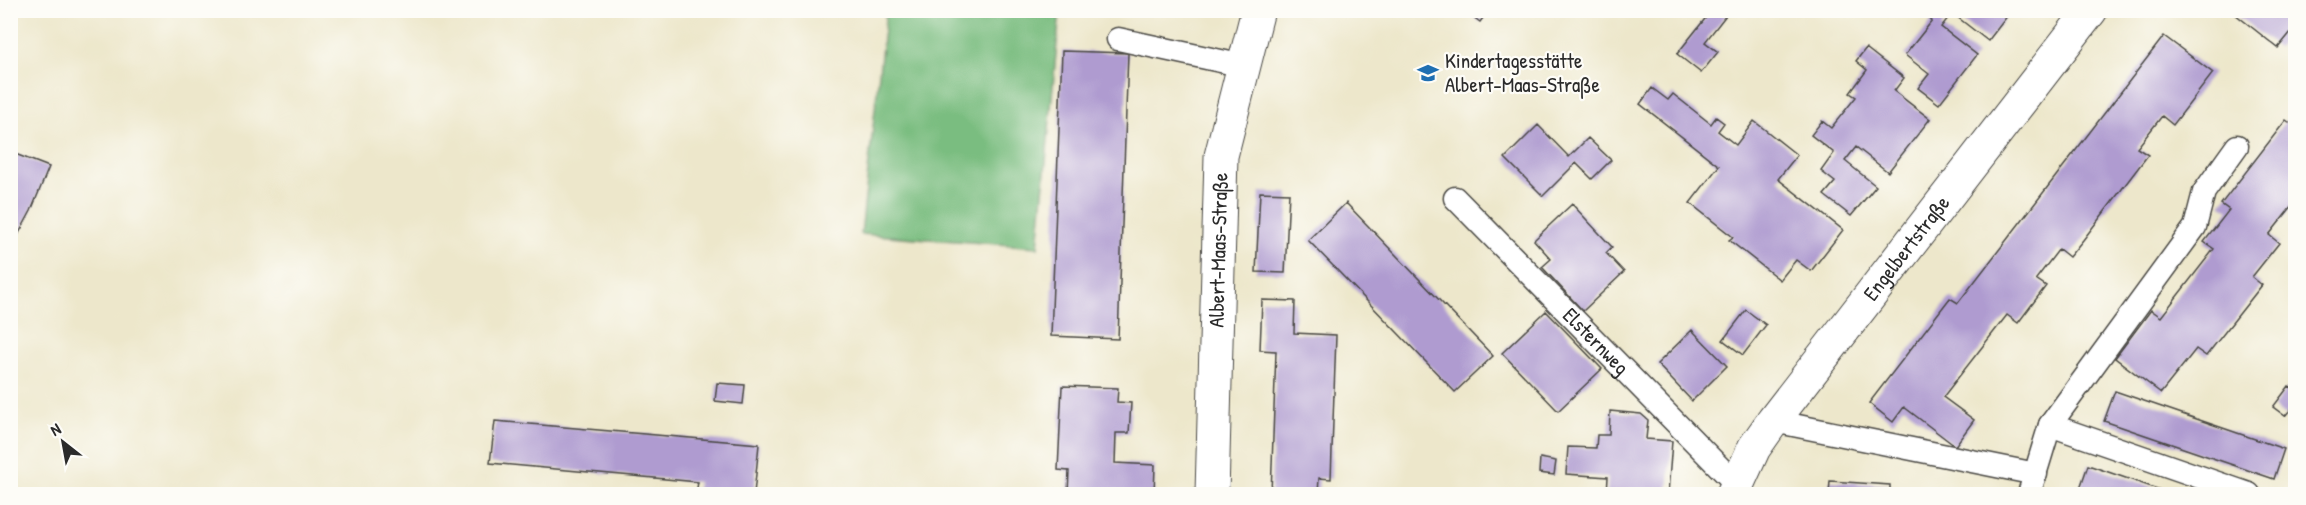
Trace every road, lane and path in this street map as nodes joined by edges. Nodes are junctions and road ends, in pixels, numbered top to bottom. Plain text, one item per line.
1 (1258, 10) edge
2 (2091, 10) edge
3 (1118, 39) dead end
4 (1244, 66) junction
5 (2237, 146) dead end
6 (1455, 198) dead end
7 (1773, 421) junction
8 (2050, 425) junction
9 (2032, 484) edge
10 (1735, 489) edge
11 (1212, 495) edge
12 (2249, 495) edge

1 - 4 street, Albert-Maas-Straße
2 - 7 street, Engelbertstraße
3 - 4 lane
4 - 11 street, Albert-Maas-Straße
5 - 8 lane
6 - 10 lane, Elsternweg
7 - 9 lane
7 - 10 street, Engelbertstraße
8 - 9 lane
8 - 12 lane

